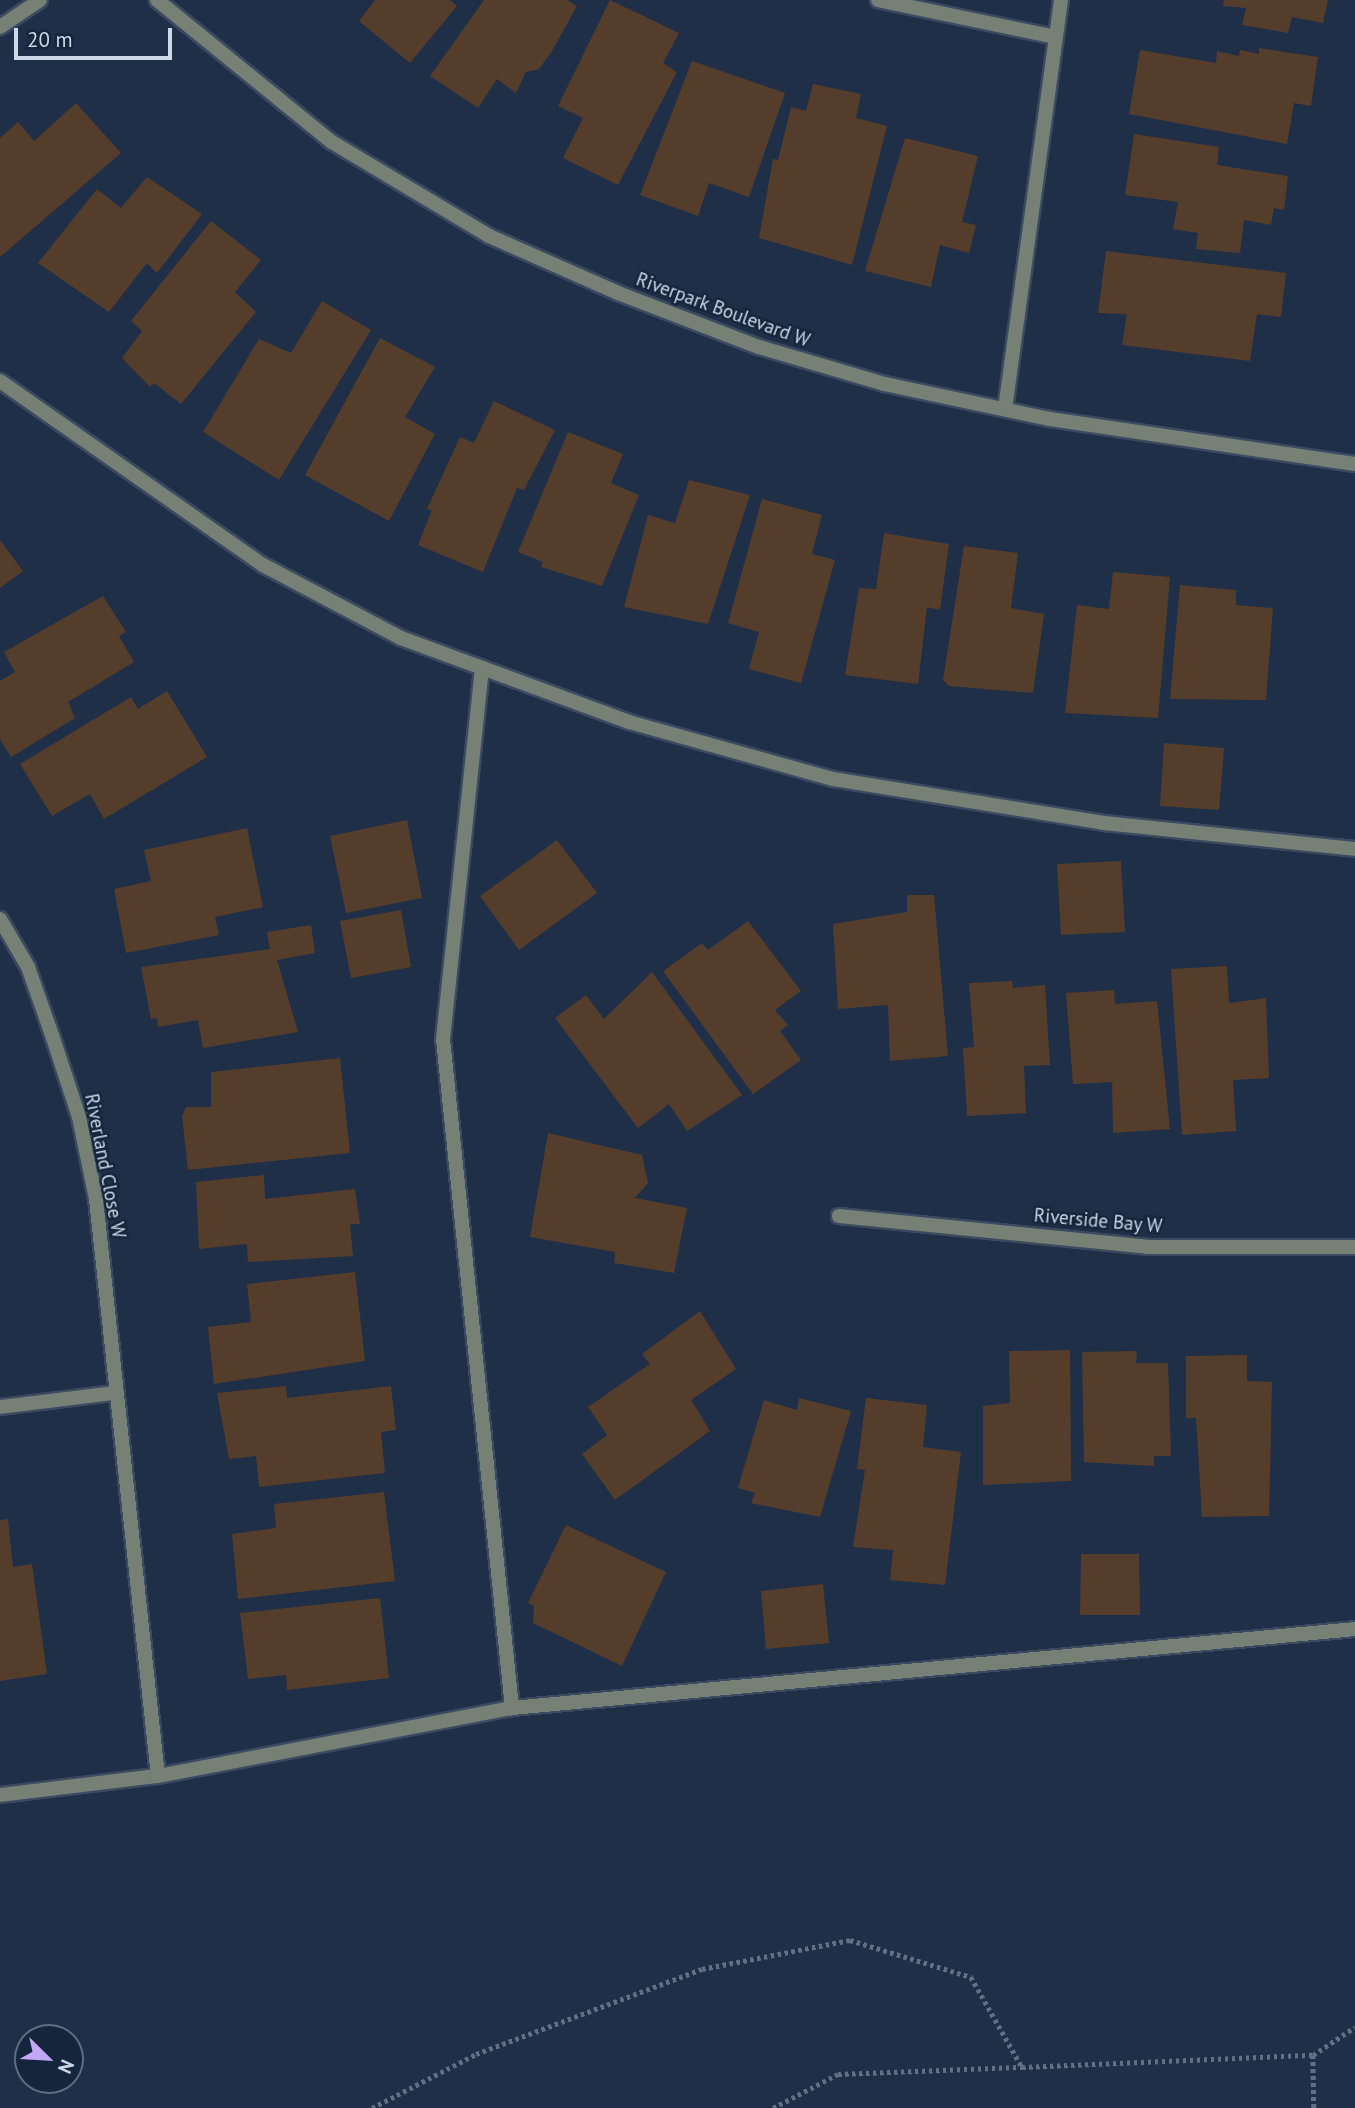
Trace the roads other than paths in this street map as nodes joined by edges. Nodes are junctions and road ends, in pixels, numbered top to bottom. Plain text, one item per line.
1 (40, 0) edge
2 (157, 0) edge
3 (878, 0) edge
4 (1060, 0) edge
5 (0, 27) edge
6 (1055, 37) junction
7 (0, 381) edge
8 (1005, 410) junction
9 (1355, 464) edge
10 (482, 668) junction
11 (1355, 849) edge
12 (0, 919) edge
13 (839, 1216) dead end
14 (1355, 1247) edge
15 (114, 1394) junction
16 (0, 1407) edge
17 (1355, 1629) edge
18 (512, 1708) junction
19 (158, 1776) junction
20 (0, 1795) edge

1 - 5 street
2 - 8 street, Riverpark Boulevard W
3 - 6 street
4 - 6 street
6 - 8 street
7 - 10 street
8 - 9 street, Riverpark Boulevard W
10 - 11 street
10 - 18 street
12 - 15 street, Riverland Close W
13 - 14 street, Riverside Bay W
15 - 16 street
15 - 19 street, Riverland Close W
17 - 18 street
18 - 19 street
19 - 20 street

